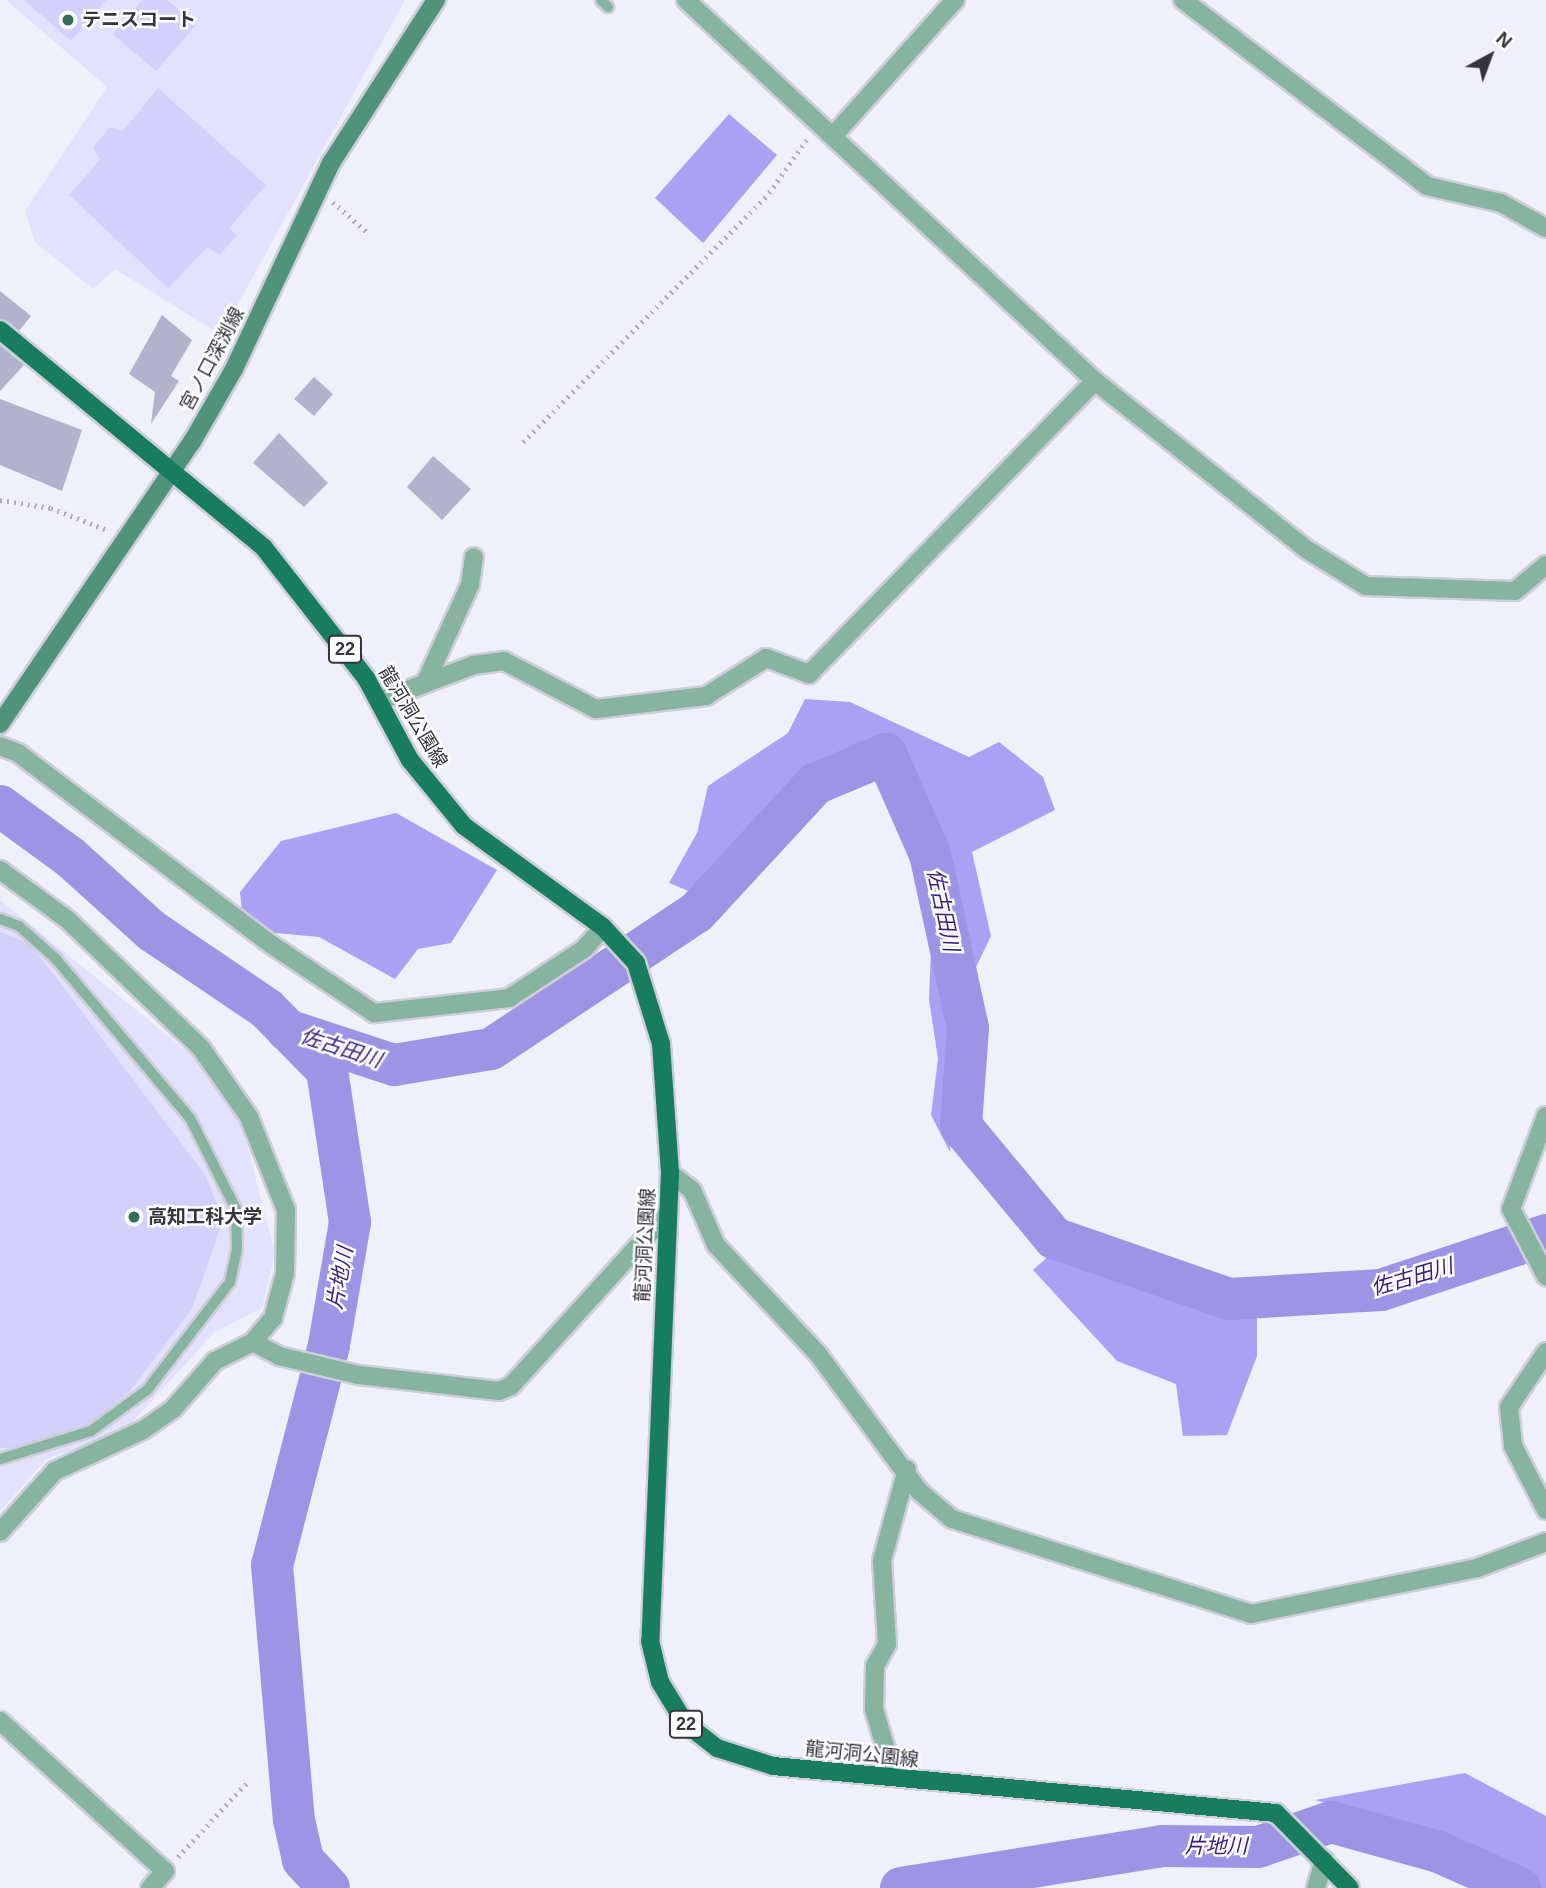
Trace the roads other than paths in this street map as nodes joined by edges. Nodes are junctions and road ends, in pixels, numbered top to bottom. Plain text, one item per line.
1 (686, 0) edge
2 (956, 0) edge
3 (1182, 0) edge
4 (434, 1) edge
5 (833, 136) junction
6 (1546, 228) edge
7 (0, 330) edge
8 (1096, 381) junction
9 (174, 470) junction
10 (474, 557) dead end
11 (1546, 565) edge
12 (426, 681) junction
13 (379, 701) junction
14 (0, 724) edge
15 (0, 746) edge
16 (0, 870) edge
17 (0, 919) edge
18 (603, 927) junction
19 (1546, 1116) edge
20 (670, 1173) junction
21 (666, 1215) junction
22 (1546, 1276) edge
23 (253, 1342) junction
24 (1546, 1352) edge
25 (72, 1438) junction
26 (0, 1459) edge
27 (82, 1460) junction
28 (907, 1469) junction
29 (1546, 1510) edge
30 (0, 1532) edge
31 (1546, 1542) edge
32 (0, 1721) edge
33 (894, 1777) junction
34 (1321, 1856) junction
35 (150, 1888) edge
36 (1316, 1888) edge
37 (1350, 1888) edge

1 - 5 street
2 - 5 street
3 - 6 street
4 - 9 main road, 宮ノ口深渕線
5 - 8 street
7 - 9 main road, 龍河洞公園線 / 22
8 - 11 street
8 - 12 street
9 - 13 main road, 龍河洞公園線 / 22
9 - 14 main road, 宮ノ口深渕線
10 - 12 street
12 - 13 street
13 - 18 main road, 龍河洞公園線 / 22
15 - 18 street
16 - 23 street
17 - 25 lane
18 - 20 main road, 龍河洞公園線 / 22
19 - 22 street
20 - 21 main road, 龍河洞公園線 / 22
20 - 28 street
21 - 23 street
21 - 33 main road, 龍河洞公園線 / 22
23 - 27 street
24 - 29 street
25 - 26 lane
25 - 27 lane
27 - 30 street
28 - 31 street
28 - 33 street
32 - 35 street
33 - 34 main road, 龍河洞公園線 / 22
34 - 36 street
34 - 37 main road, 龍河洞公園線 / 22

